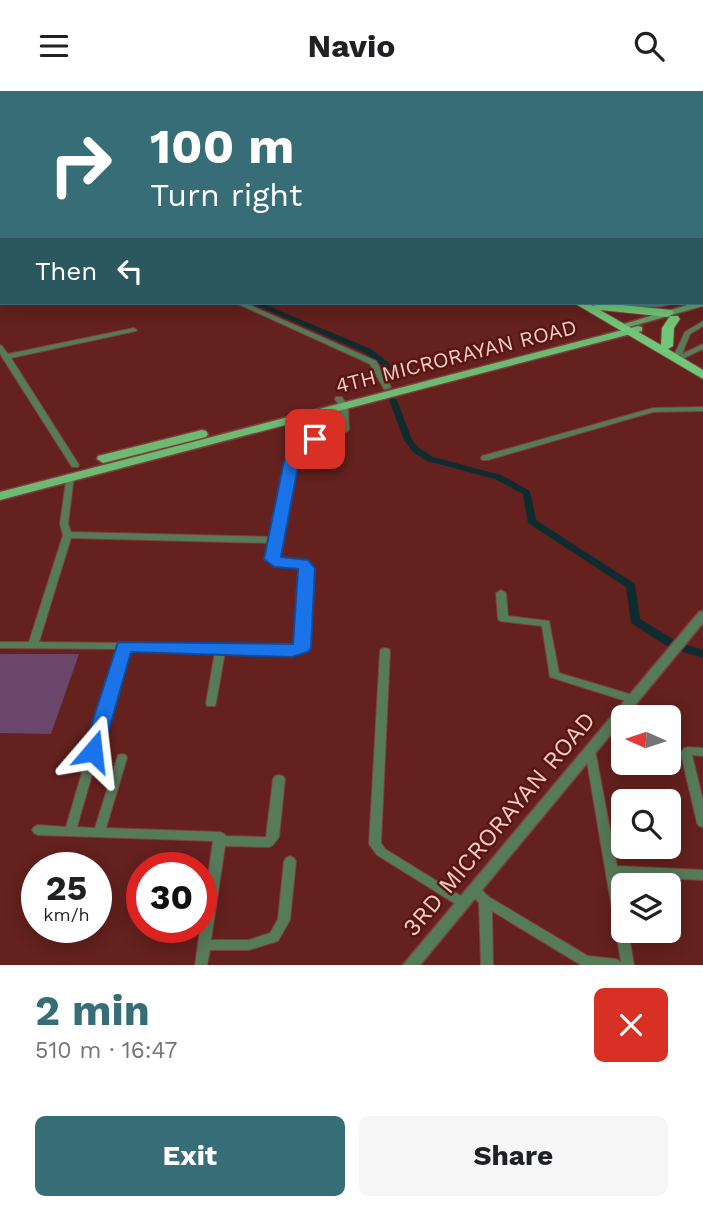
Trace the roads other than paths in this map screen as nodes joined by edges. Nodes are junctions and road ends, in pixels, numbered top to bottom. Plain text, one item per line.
1 (244, 305) edge
2 (584, 305) edge
3 (598, 305) edge
4 (606, 305) edge
5 (651, 305) edge
6 (696, 305) edge
7 (703, 311) edge
8 (671, 312) edge
9 (703, 323) edge
10 (629, 328) junction
11 (134, 330) dead end
12 (667, 346) junction
13 (703, 346) edge
14 (0, 347) edge
15 (681, 354) junction
16 (6, 358) junction
17 (703, 367) edge
18 (703, 375) edge
19 (387, 387) junction
20 (342, 403) junction
21 (703, 409) edge
22 (485, 458) dead end
23 (73, 471) junction
24 (0, 486) edge
25 (0, 496) edge
26 (67, 535) junction
27 (276, 540) junction
28 (501, 593) dead end
29 (703, 615) edge
30 (0, 645) edge
31 (33, 645) junction
32 (124, 646) junction
33 (221, 649) junction
34 (385, 651) dead end
35 (632, 699) junction
36 (211, 702) dead end
37 (590, 750) junction
38 (703, 752) edge
39 (121, 758) dead end
40 (279, 779) dead end
41 (703, 823) edge
42 (38, 831) dead end
43 (70, 831) junction
44 (99, 832) junction
45 (221, 841) junction
46 (290, 861) dead end
47 (614, 871) junction
48 (703, 875) edge
49 (473, 890) junction
50 (485, 901) junction
51 (462, 904) junction
52 (204, 945) junction
53 (587, 963) edge
54 (201, 965) edge
55 (411, 965) edge
56 (487, 965) edge
57 (617, 965) edge
58 (628, 965) edge

1 - 19 street
2 - 10 highway
3 - 10 highway
4 - 8 highway
5 - 8 street
6 - 8 main road
7 - 8 main road
8 - 10 main road
8 - 12 highway
9 - 15 street
10 - 12 highway
10 - 18 highway
10 - 19 main road, 4TH MICRORAYAN ROAD
10 - 20 main road, 4TH MICRORAYAN ROAD
11 - 16 street
12 - 15 highway
13 - 15 street
14 - 16 street
15 - 17 highway
16 - 23 street
19 - 20 main road, 4TH MICRORAYAN ROAD
20 - 23 main road, 4TH MICRORAYAN ROAD
20 - 27 street
21 - 22 street
23 - 24 main road, 4TH MICRORAYAN ROAD
23 - 25 main road, 4TH MICRORAYAN ROAD
23 - 26 street
26 - 27 street
26 - 31 street
27 - 33 street
28 - 35 street
29 - 35 street, 3RD MICRORAYAN ROAD
30 - 31 street
31 - 32 street
32 - 33 street
32 - 43 street
33 - 36 street
34 - 51 street
35 - 37 street, 3RD MICRORAYAN ROAD
37 - 47 street
37 - 49 street, 3RD MICRORAYAN ROAD
38 - 41 street
39 - 44 street
40 - 45 street
42 - 43 street
43 - 44 street
44 - 45 street
45 - 52 street
46 - 52 street
47 - 48 street
47 - 58 street
49 - 50 street
49 - 51 street, 3RD MICRORAYAN ROAD
50 - 53 street
50 - 56 street
51 - 55 street, 3RD MICRORAYAN ROAD
52 - 54 street
53 - 57 street

